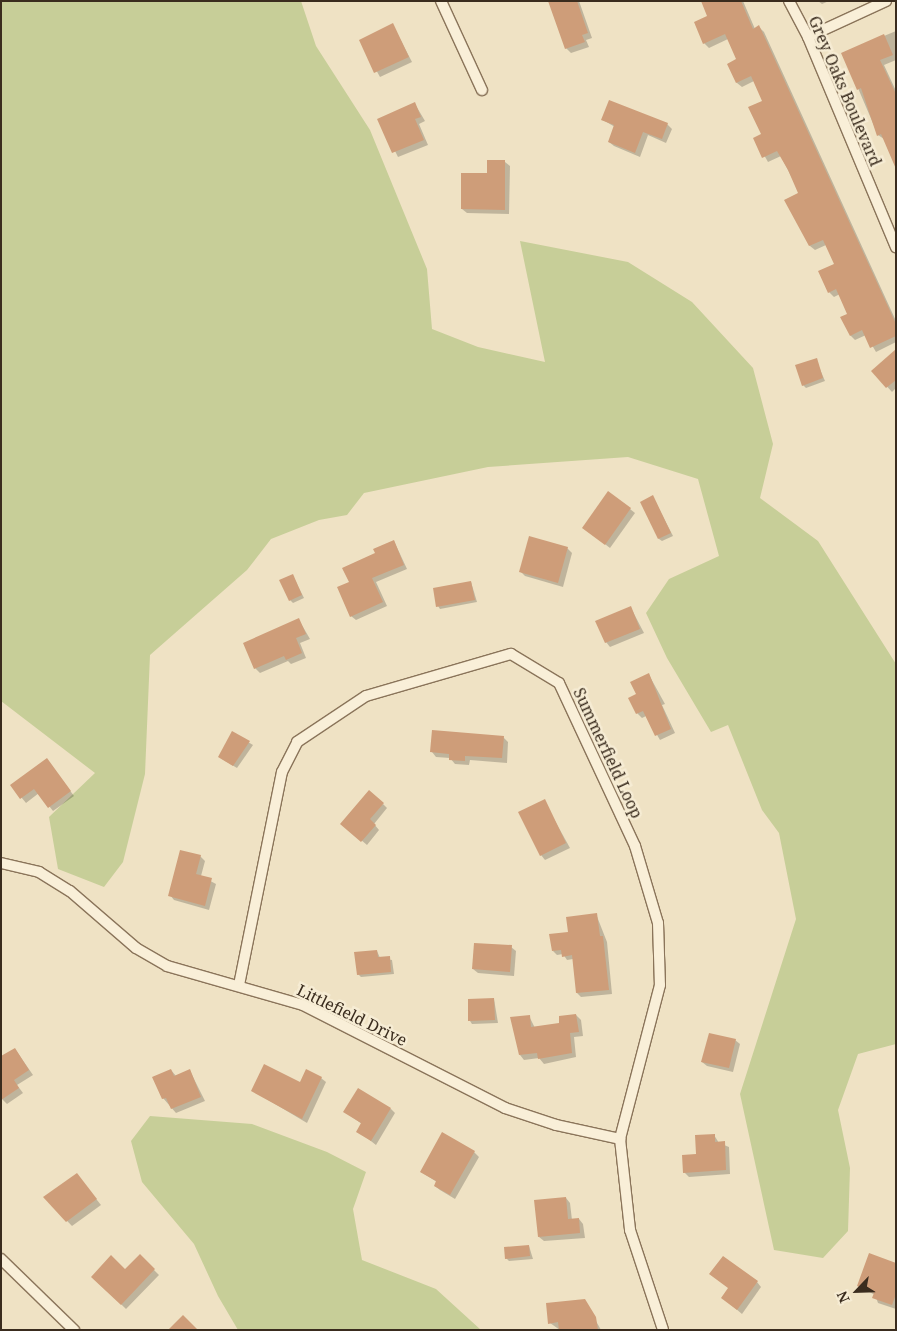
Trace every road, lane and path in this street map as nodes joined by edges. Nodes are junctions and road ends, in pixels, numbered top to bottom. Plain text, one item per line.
1 (441, 1) edge
2 (790, 1) edge
3 (886, 1) edge
4 (808, 37) junction
5 (482, 90) dead end
6 (896, 247) edge
7 (1, 863) edge
8 (239, 985) junction
9 (620, 1139) junction
10 (1, 1258) edge
11 (74, 1330) edge
12 (663, 1330) edge

1 - 5 street
2 - 4 street, Grey Oaks Boulevard
3 - 4 street
4 - 6 street, Grey Oaks Boulevard
7 - 8 street, Littlefield Drive
8 - 9 street, Littlefield Drive
8 - 9 street, Summerfield Loop
9 - 12 street, Summerfield Loop
10 - 11 street

